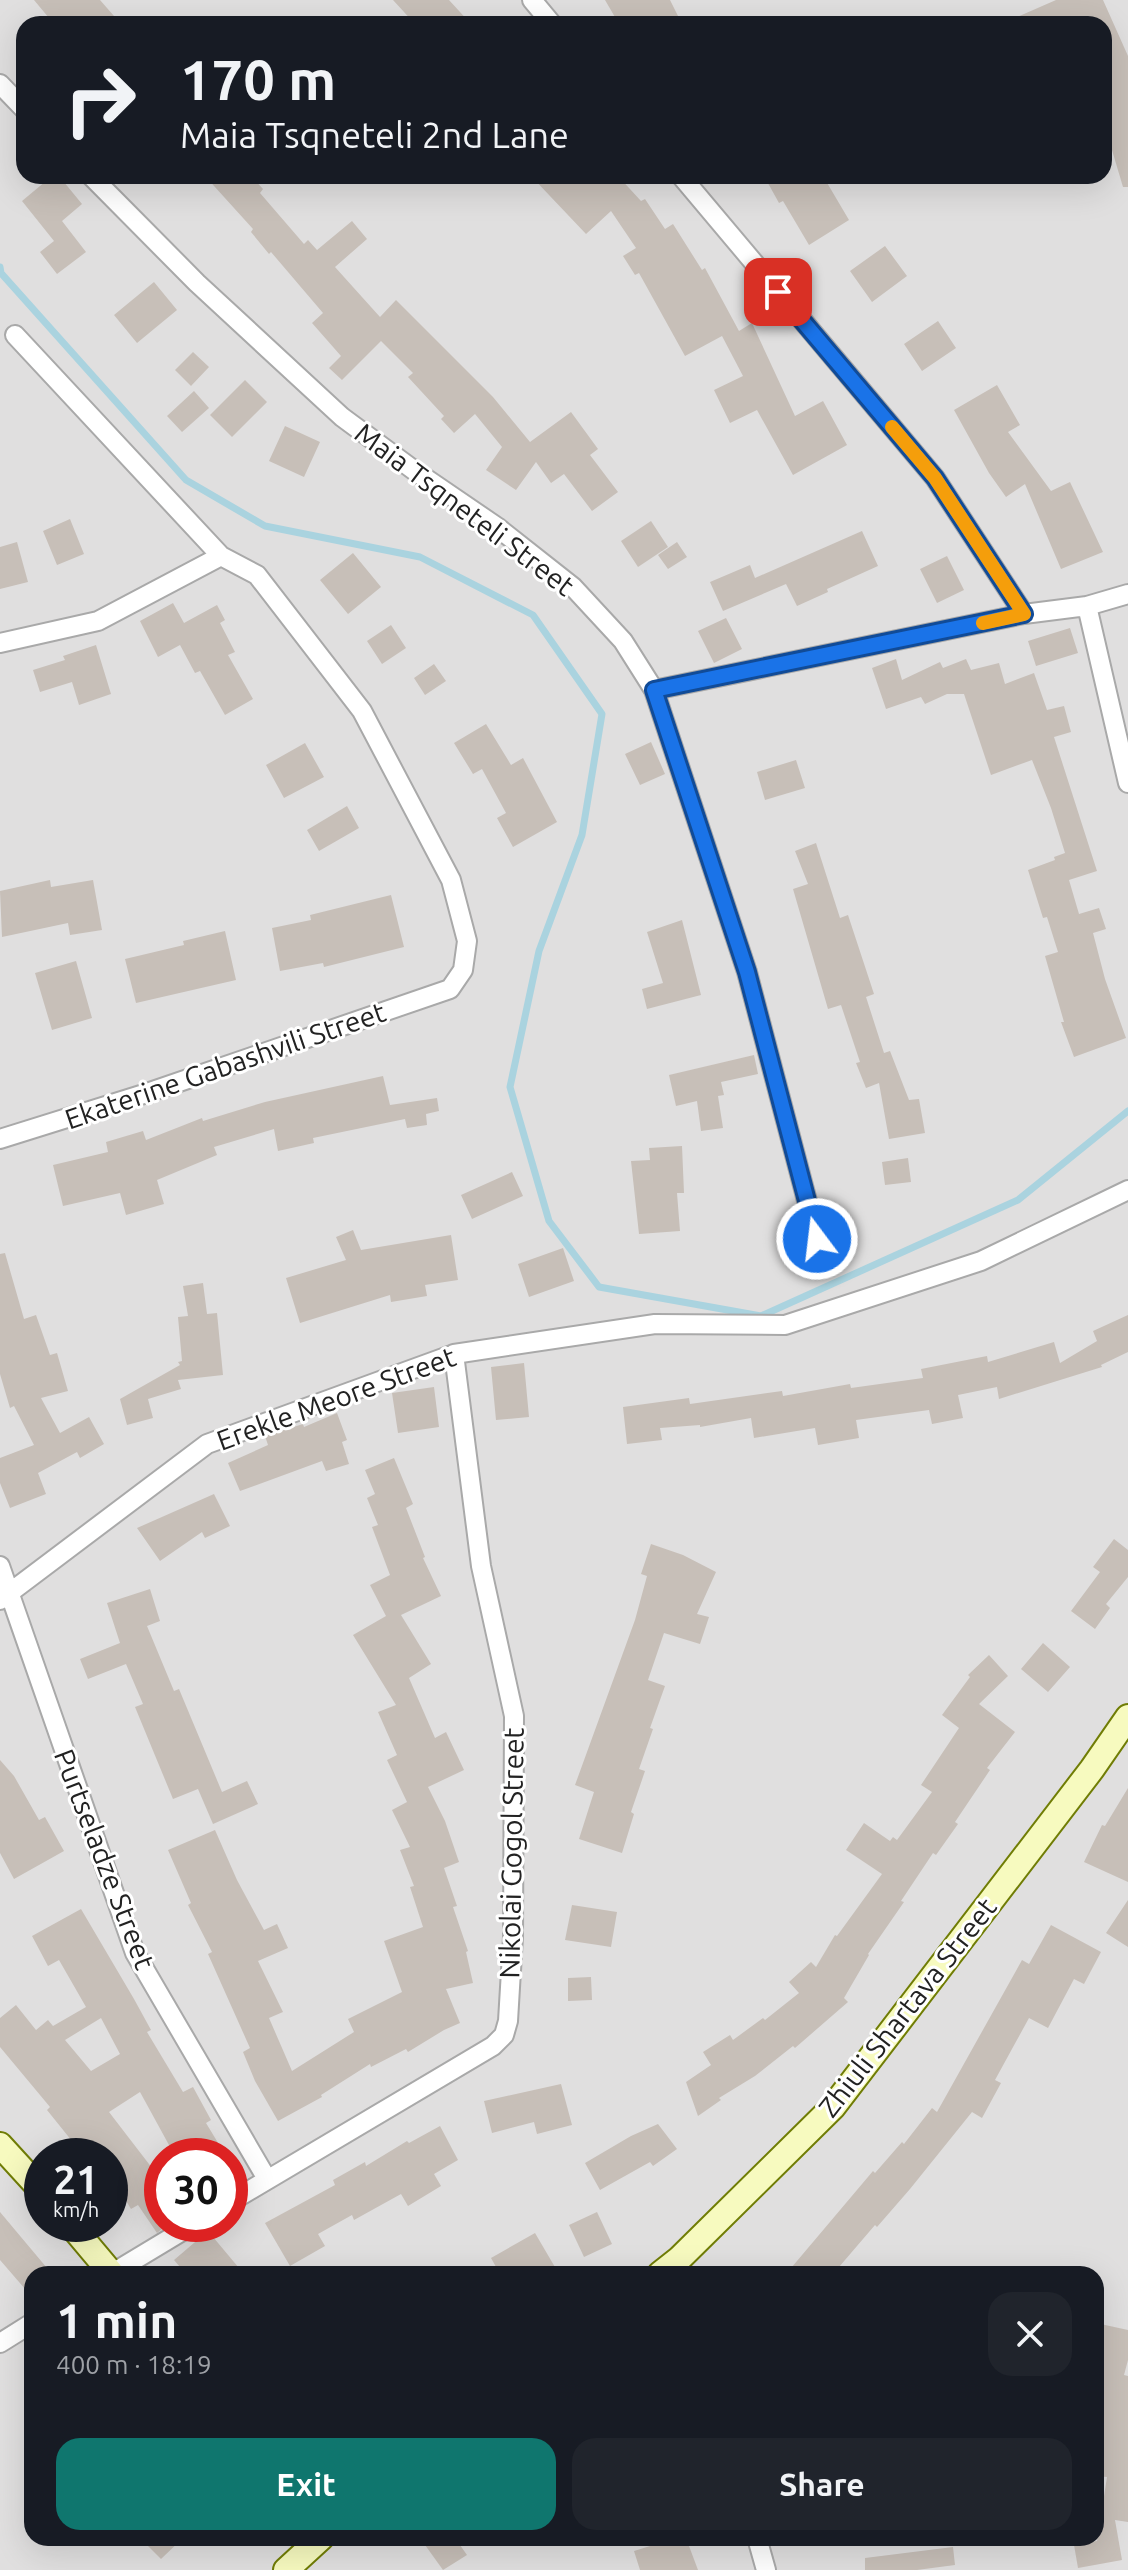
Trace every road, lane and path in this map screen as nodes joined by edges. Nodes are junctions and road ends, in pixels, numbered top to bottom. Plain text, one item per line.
1 (532, 0) edge
2 (545, 16) edge
3 (0, 84) edge
4 (16, 101) edge
5 (99, 184) edge
6 (688, 184) edge
7 (15, 335) dead end
8 (221, 556) junction
9 (1128, 594) edge
10 (1087, 606) junction
11 (1024, 614) junction
12 (0, 643) edge
13 (654, 690) junction
14 (1128, 783) edge
15 (0, 1139) edge
16 (1128, 1190) edge
17 (817, 1239) dead end
18 (454, 1354) junction
19 (0, 1566) edge
20 (4, 1596) edge
21 (1128, 1717) edge
22 (0, 2145) edge
23 (24, 2171) edge
24 (267, 2179) junction
25 (248, 2191) edge
26 (85, 2242) edge
27 (164, 2242) edge
28 (105, 2266) edge
29 (125, 2266) edge
30 (677, 2266) edge
31 (24, 2328) edge
32 (0, 2343) edge
33 (312, 2546) edge
34 (759, 2546) edge
35 (286, 2570) edge
36 (766, 2570) edge

1 - 2 street
3 - 4 street
5 - 13 street, Maia Tsqneteli Street
6 - 11 street
7 - 8 street
8 - 12 street
8 - 15 street, Ekaterine Gabashvili Street
9 - 10 street
10 - 11 street
10 - 14 street
11 - 13 street
13 - 17 street, Maia Tsqneteli Street
16 - 18 street, Erekle Meore Street
18 - 20 street, Erekle Meore Street
18 - 24 street, Nikolai Gogol Street
19 - 20 street, Purtseladze Street
20 - 24 street, Purtseladze Street
21 - 30 street, Zhiuli Shartava Street
22 - 23 street
24 - 25 street, Nikolai Gogol Street
26 - 28 street
27 - 29 street
31 - 32 street
33 - 35 street
34 - 36 street

